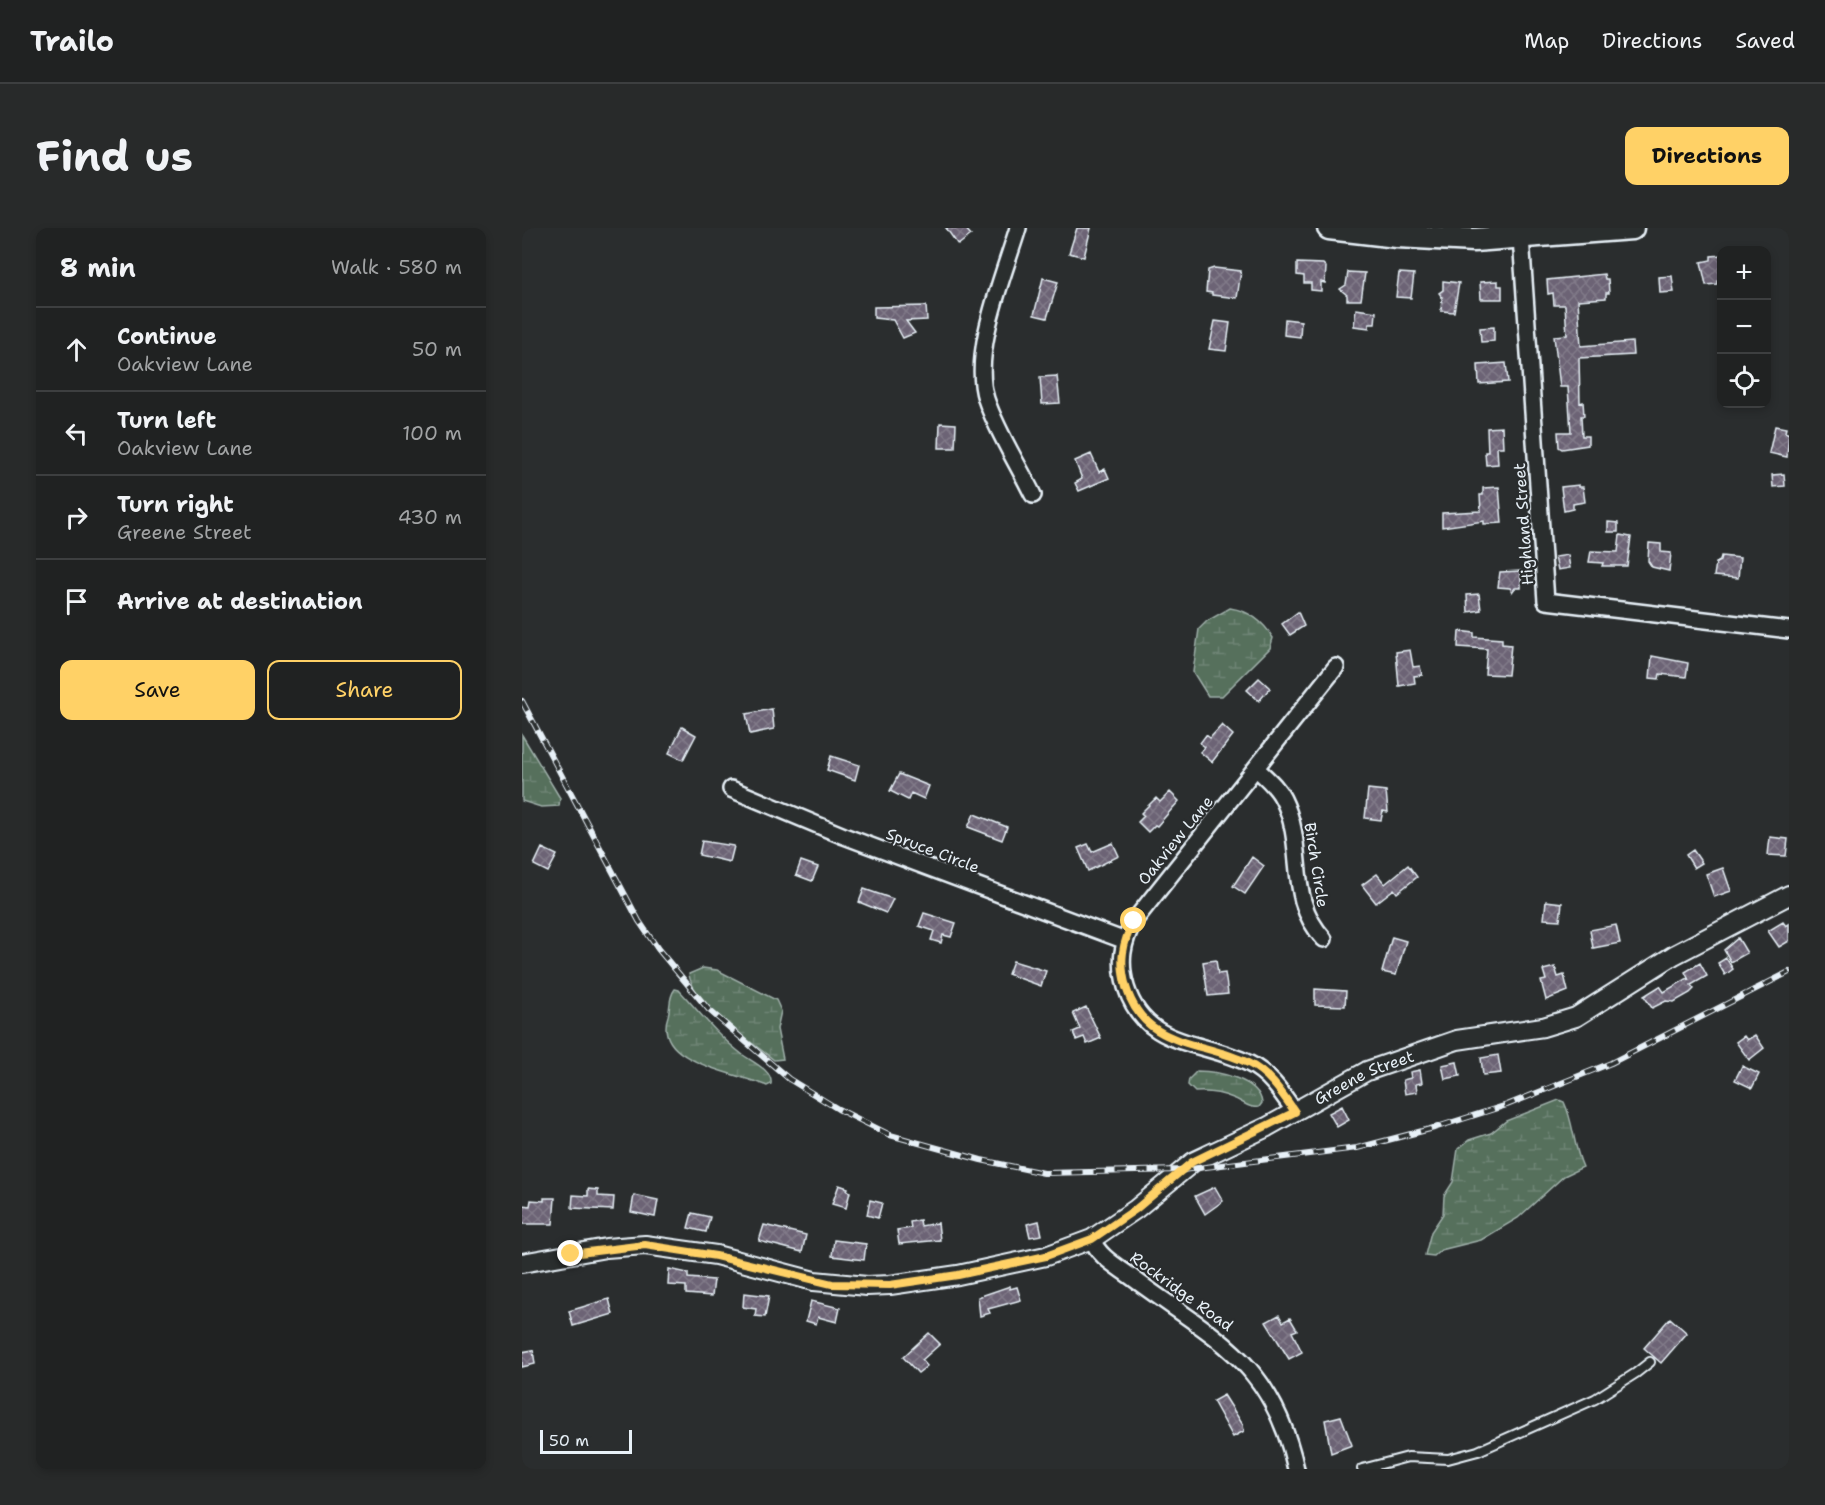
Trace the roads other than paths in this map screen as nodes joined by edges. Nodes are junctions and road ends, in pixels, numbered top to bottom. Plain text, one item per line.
1 (1018, 228) edge
2 (1632, 228) edge
3 (1343, 229) edge
4 (1521, 237) junction
5 (1033, 495) dead end
6 (1789, 630) edge
7 (1336, 668) dead end
8 (1256, 768) junction
9 (731, 789) dead end
10 (1789, 895) edge
11 (1324, 939) dead end
12 (1124, 940) junction
13 (1295, 1112) junction
14 (1092, 1239) junction
15 (522, 1263) edge
16 (1650, 1362) dead end
17 (1296, 1469) edge
18 (1362, 1469) edge

1 - 5 street
2 - 4 main road
3 - 4 main road
4 - 6 street, Highland Street
7 - 8 street, Oakview Lane
8 - 11 street, Birch Circle
8 - 12 street, Oakview Lane
9 - 12 street, Spruce Circle
10 - 13 street, Greene Street
12 - 13 street, Oakview Lane
13 - 14 street, Greene Street
14 - 15 street, Greene Street
14 - 17 street, Rockridge Road
16 - 18 lane

